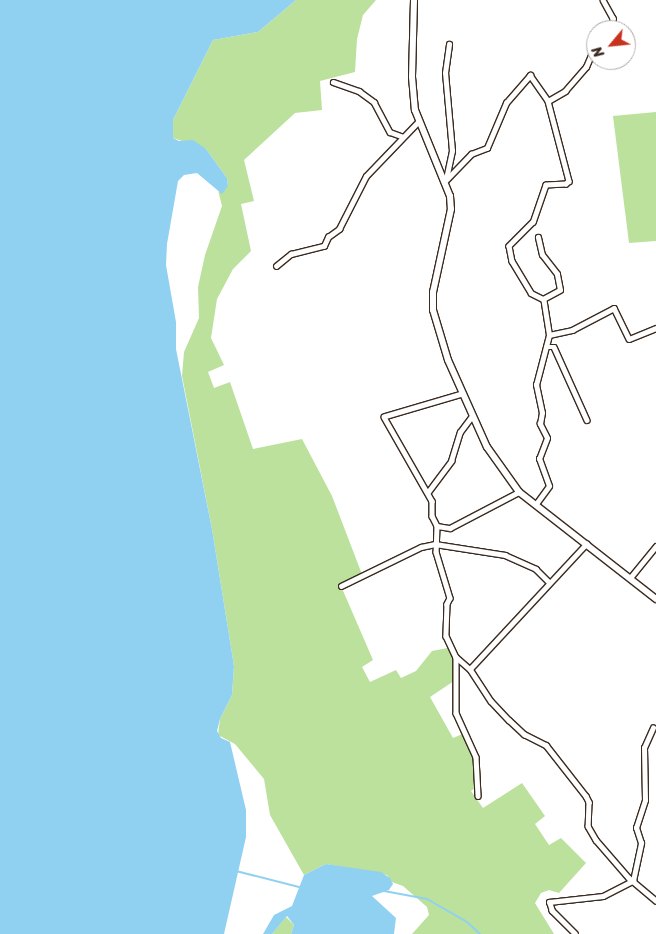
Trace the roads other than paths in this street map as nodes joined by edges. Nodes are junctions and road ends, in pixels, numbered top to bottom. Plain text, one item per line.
1 (414, 0) edge
2 (603, 0) edge
3 (612, 20) edge
4 (449, 44) dead end
5 (586, 66) edge
6 (333, 82) dead end
7 (548, 101) junction
8 (418, 122) junction
9 (401, 136) junction
10 (446, 180) junction
11 (538, 237) dead end
12 (276, 266) dead end
13 (543, 299) junction
14 (656, 328) edge
15 (549, 335) junction
16 (546, 347) junction
17 (462, 394) junction
18 (472, 416) junction
19 (587, 420) dead end
20 (428, 492) junction
21 (519, 492) junction
22 (536, 504) junction
23 (437, 526) junction
24 (434, 544) junction
25 (586, 544) junction
26 (656, 546) edge
27 (630, 578) junction
28 (549, 582) junction
29 (341, 586) dead end
30 (656, 599) edge
31 (456, 657) junction
32 (470, 669) junction
33 (653, 728) dead end
34 (478, 796) dead end
35 (633, 881) junction
36 (656, 901) edge
37 (575, 934) edge

1 - 8 main road
2 - 3 street
4 - 10 street
5 - 7 street
6 - 9 street
7 - 10 street
7 - 13 street
8 - 9 street
8 - 10 main road
9 - 12 street
10 - 17 main road
11 - 13 street
13 - 15 street
14 - 15 street
15 - 16 street
16 - 19 street
16 - 22 street
17 - 18 main road
17 - 20 street
18 - 20 street
18 - 21 main road
20 - 23 street
21 - 22 main road
21 - 23 street
22 - 25 main road
23 - 24 street
24 - 28 street
24 - 29 street
24 - 31 street
25 - 27 main road
25 - 28 street
26 - 27 street
27 - 30 main road
28 - 32 street
31 - 32 street
31 - 34 street
32 - 35 street
33 - 35 street
35 - 36 street
35 - 37 street

